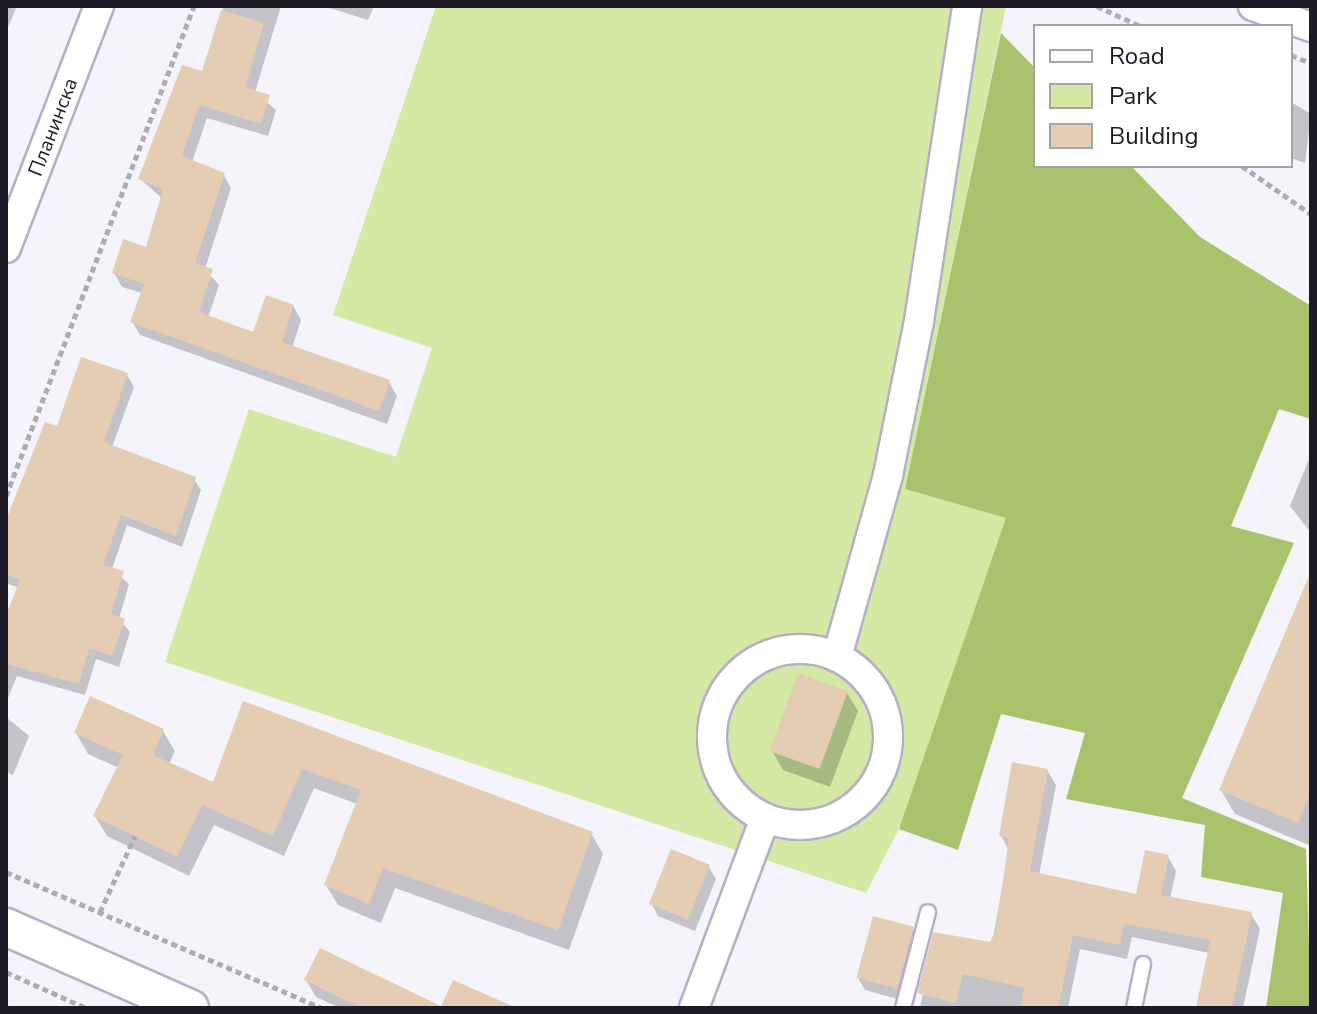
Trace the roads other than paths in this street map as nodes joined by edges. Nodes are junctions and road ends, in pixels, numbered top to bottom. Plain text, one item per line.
1 (99, 6) edge
2 (967, 6) edge
3 (1253, 6) edge
4 (1311, 27) edge
5 (6, 248) edge
6 (837, 657) junction
7 (765, 818) junction
8 (928, 912) dead end
9 (6, 927) edge
10 (1143, 964) dead end
11 (190, 1008) edge
12 (694, 1008) edge
13 (903, 1008) edge
14 (1134, 1008) edge

1 - 5 street, Планинска
2 - 6 street
3 - 4 street
6 - 7 street
6 - 7 street
7 - 12 street
8 - 13 lane
9 - 11 street
10 - 14 lane

